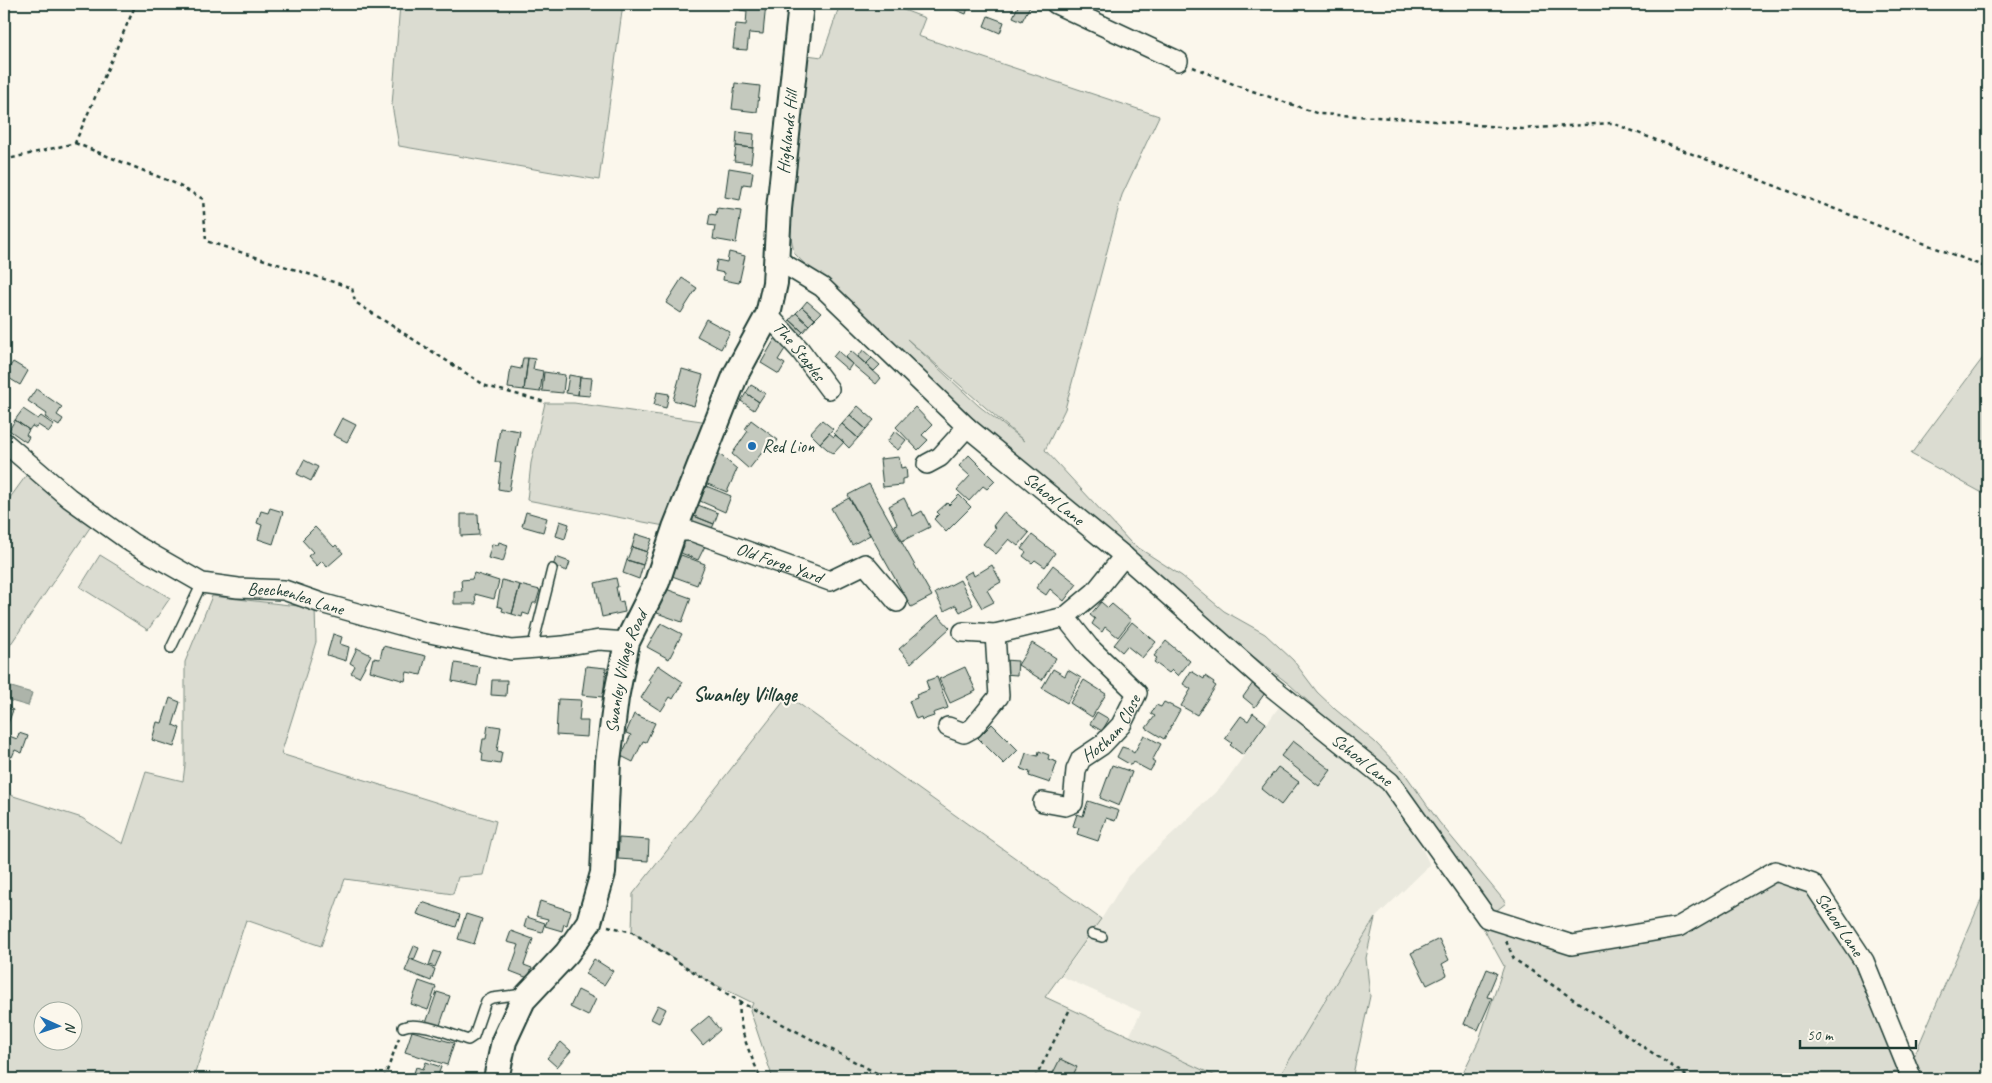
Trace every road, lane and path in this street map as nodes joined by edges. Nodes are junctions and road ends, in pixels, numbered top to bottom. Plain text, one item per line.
1 (136, 4) edge
2 (801, 4) edge
3 (1056, 4) edge
4 (1178, 61) joint
5 (75, 143) junction
6 (4, 160) edge
7 (776, 260) junction
8 (1988, 268) edge
9 (768, 315) junction
10 (829, 389) dead end
11 (545, 402) dead end
12 (967, 427) junction
13 (4, 442) edge
14 (927, 464) dead end
15 (674, 531) junction
16 (1124, 556) junction
17 (552, 569) dead end
18 (202, 583) junction
19 (897, 602) dead end
20 (1065, 617) junction
21 (963, 632) dead end
22 (995, 634) junction
23 (627, 642) junction
24 (171, 648) dead end
25 (532, 649) junction
26 (948, 727) dead end
27 (1043, 802) dead end
28 (589, 922) junction
29 (1497, 922) junction
30 (1092, 934) dead end
31 (1102, 937) dead end
32 (528, 994) junction
33 (740, 1002) junction
34 (1070, 1009) dead end
35 (404, 1027) joint
36 (384, 1079) edge
37 (496, 1079) edge
38 (761, 1079) edge
39 (888, 1079) edge
40 (1035, 1079) edge
41 (1691, 1079) edge
42 (1849, 1079) edge
43 (1894, 1079) edge
44 (1912, 1079) edge

1 - 5 path
2 - 7 street, Highlands Hill
3 - 4 street
4 - 8 path
5 - 6 path
5 - 11 path
7 - 9 street, Swanley Village Road
7 - 12 street, School Lane
9 - 10 street, The Staples
9 - 15 street, Swanley Village Road
12 - 14 street
12 - 16 street, School Lane
13 - 18 street, Beechenlea Lane
15 - 19 street, Old Forge Yard
15 - 23 street, Swanley Village Road
16 - 20 street
16 - 29 street, School Lane
17 - 25 lane
18 - 24 lane
18 - 25 street, Beechenlea Lane
20 - 22 street
20 - 27 street, Hotham Close
21 - 22 street
22 - 26 street
23 - 25 street, Beechenlea Lane
23 - 28 street, Swanley Village Road
28 - 32 street, Swanley Village Road
28 - 33 path
29 - 41 path
29 - 44 street, School Lane
30 - 31 lane
32 - 35 lane
32 - 37 street, Swanley Village Road
33 - 38 path
33 - 39 path
34 - 40 path
35 - 36 path
42 - 43 path

